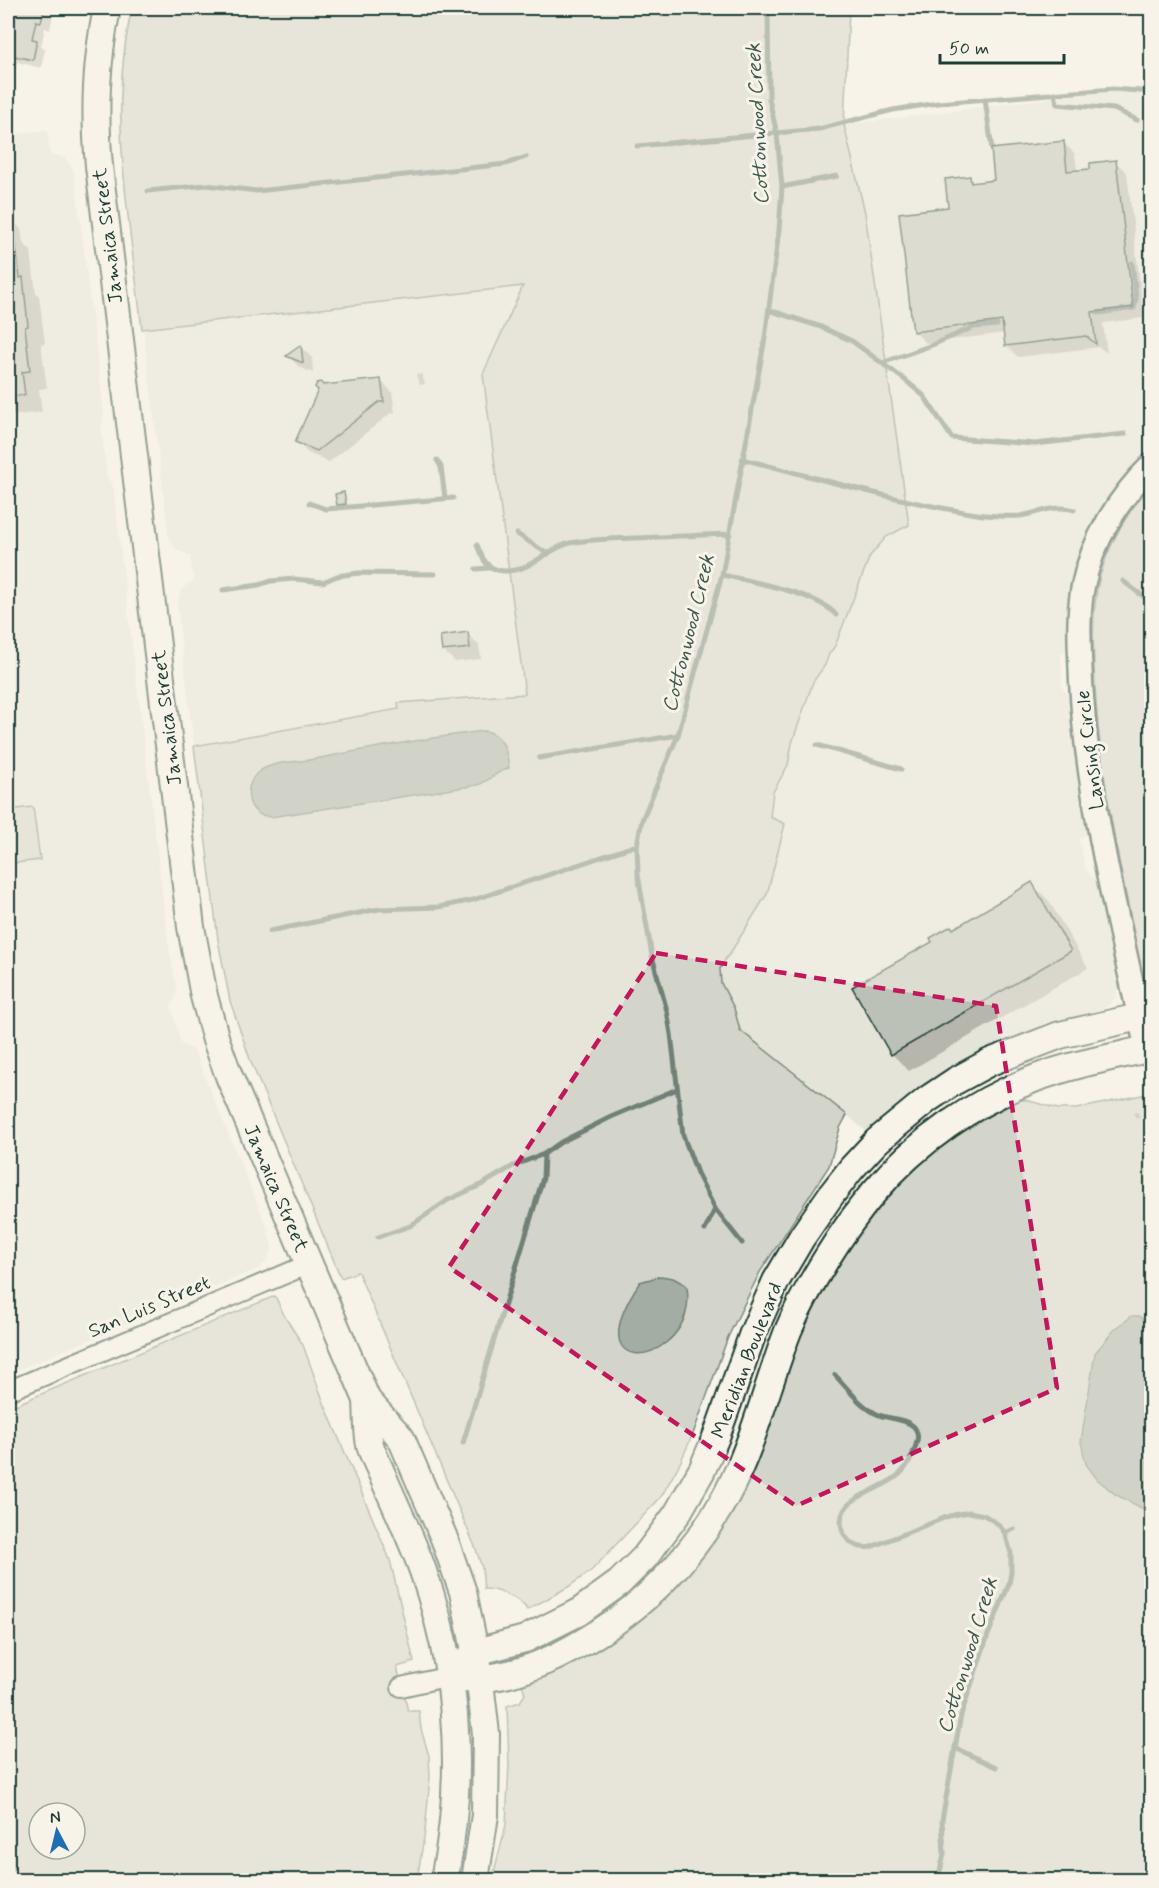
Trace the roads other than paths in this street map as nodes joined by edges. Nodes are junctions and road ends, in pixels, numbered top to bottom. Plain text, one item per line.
1 (108, 8) edge
2 (1152, 465) edge
3 (1145, 1016) edge
4 (1149, 1049) edge
5 (309, 1264) junction
6 (8, 1391) edge
7 (367, 1400) junction
8 (478, 1665) junction
9 (450, 1676) junction
10 (401, 1687) dead end
11 (444, 1881) edge
12 (475, 1881) edge

1 - 5 main road, Jamaica Street
2 - 3 street, Lansing Circle
3 - 4 street, Lansing Circle
3 - 8 main road, Meridian Boulevard
4 - 8 main road, Meridian Boulevard
5 - 6 street, San Luis Street
5 - 7 main road, Jamaica Street
7 - 8 main road, Jamaica Street
7 - 9 main road, Jamaica Street
8 - 9 main road, Meridian Boulevard
8 - 12 main road
9 - 10 street
9 - 11 main road

